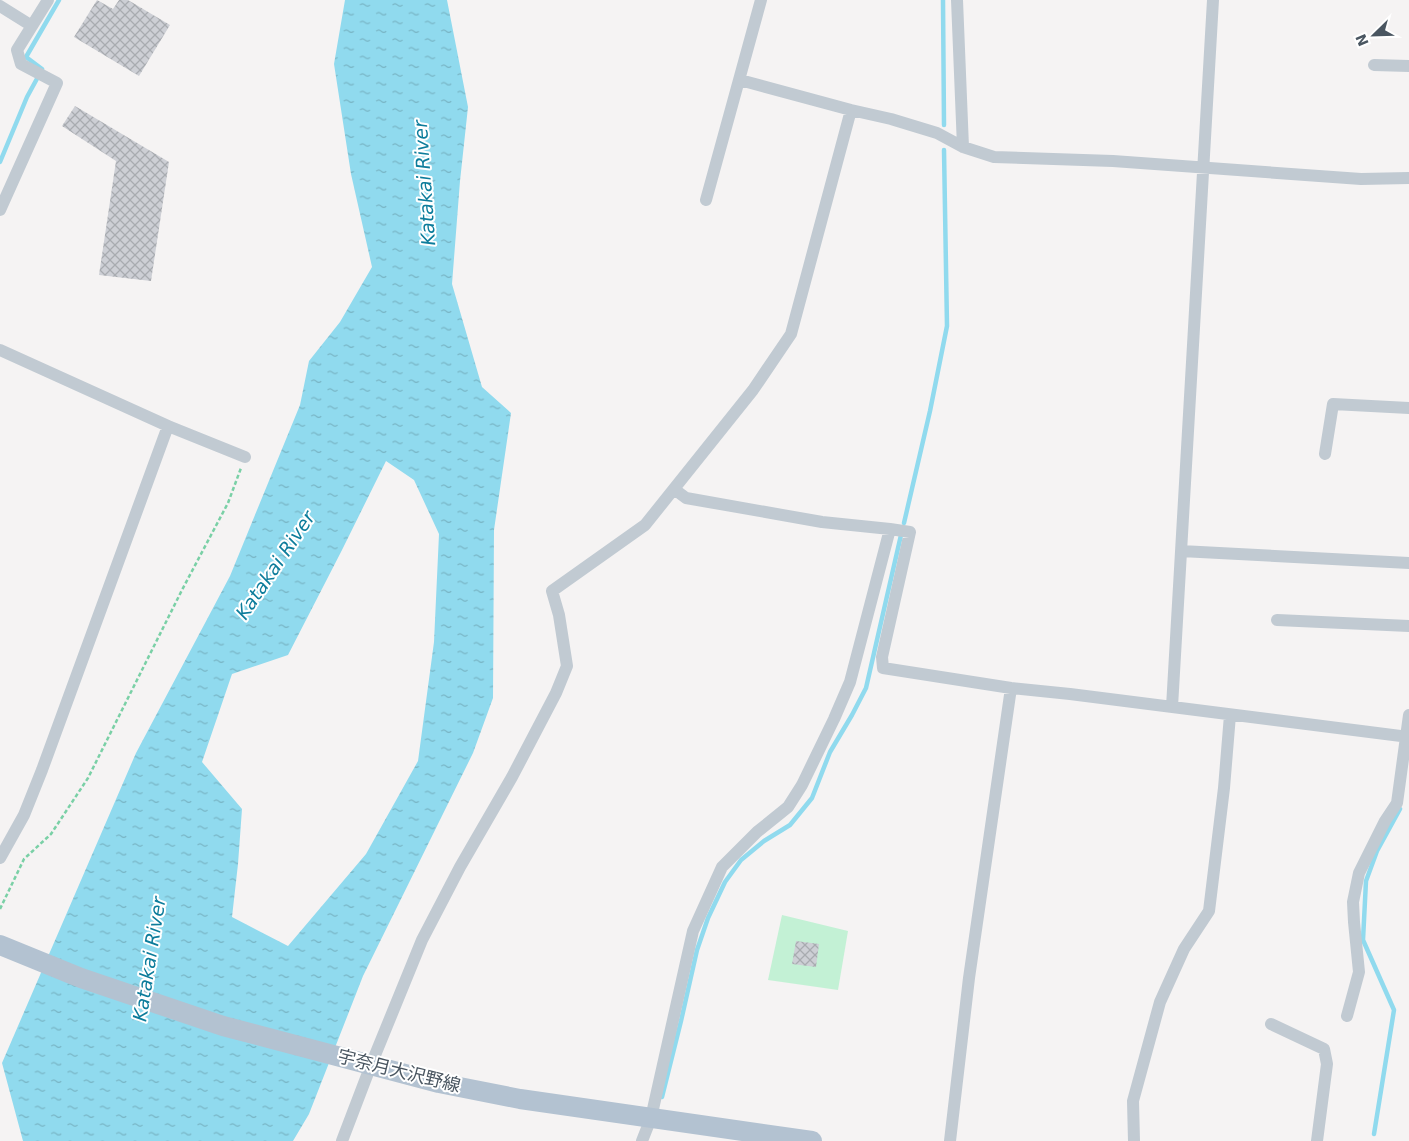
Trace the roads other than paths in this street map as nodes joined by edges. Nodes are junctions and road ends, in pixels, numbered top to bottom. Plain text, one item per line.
1 (48, 0) edge
2 (761, 0) edge
3 (957, 0) edge
4 (1213, 0) edge
5 (0, 6) edge
6 (32, 26) junction
7 (1374, 65) dead end
8 (1409, 66) edge
9 (740, 80) junction
10 (851, 110) junction
11 (963, 147) junction
12 (1204, 168) junction
13 (1409, 178) edge
14 (706, 200) dead end
15 (0, 210) edge
16 (0, 350) edge
17 (1409, 408) edge
18 (168, 426) junction
19 (1325, 454) dead end
20 (245, 457) road end
21 (674, 489) junction
22 (890, 529) junction
23 (1181, 551) junction
24 (1409, 563) edge
25 (1277, 620) dead end
26 (1409, 626) edge
27 (1011, 688) junction
28 (1172, 707) junction
29 (1230, 715) junction
30 (1409, 715) edge
31 (1408, 737) edge
32 (0, 858) edge
33 (0, 945) edge
34 (1347, 1016) dead end
35 (1271, 1024) dead end
36 (363, 1063) junction
37 (650, 1118) junction
38 (342, 1141) edge
39 (642, 1141) edge
40 (812, 1141) edge
41 (950, 1141) edge
42 (1134, 1141) edge
43 (1317, 1141) edge

1 - 6 street
2 - 9 street
3 - 11 street
4 - 12 street
5 - 6 street
6 - 15 street
7 - 8 street
9 - 10 street
9 - 14 street
10 - 11 street
10 - 21 street
11 - 12 street
12 - 13 street
12 - 23 street
16 - 18 street
17 - 19 street
18 - 20 street
18 - 32 street
21 - 22 street
21 - 36 street
22 - 27 street
22 - 37 street
23 - 24 street
23 - 28 street
25 - 26 street
27 - 28 street
27 - 41 street
28 - 29 street
29 - 31 street
29 - 42 street
30 - 31 street
31 - 34 street
33 - 36 main road, 宇奈月大沢野線
35 - 43 street
36 - 37 main road, 宇奈月大沢野線
36 - 38 street
37 - 39 street
37 - 40 main road, 宇奈月大沢野線

